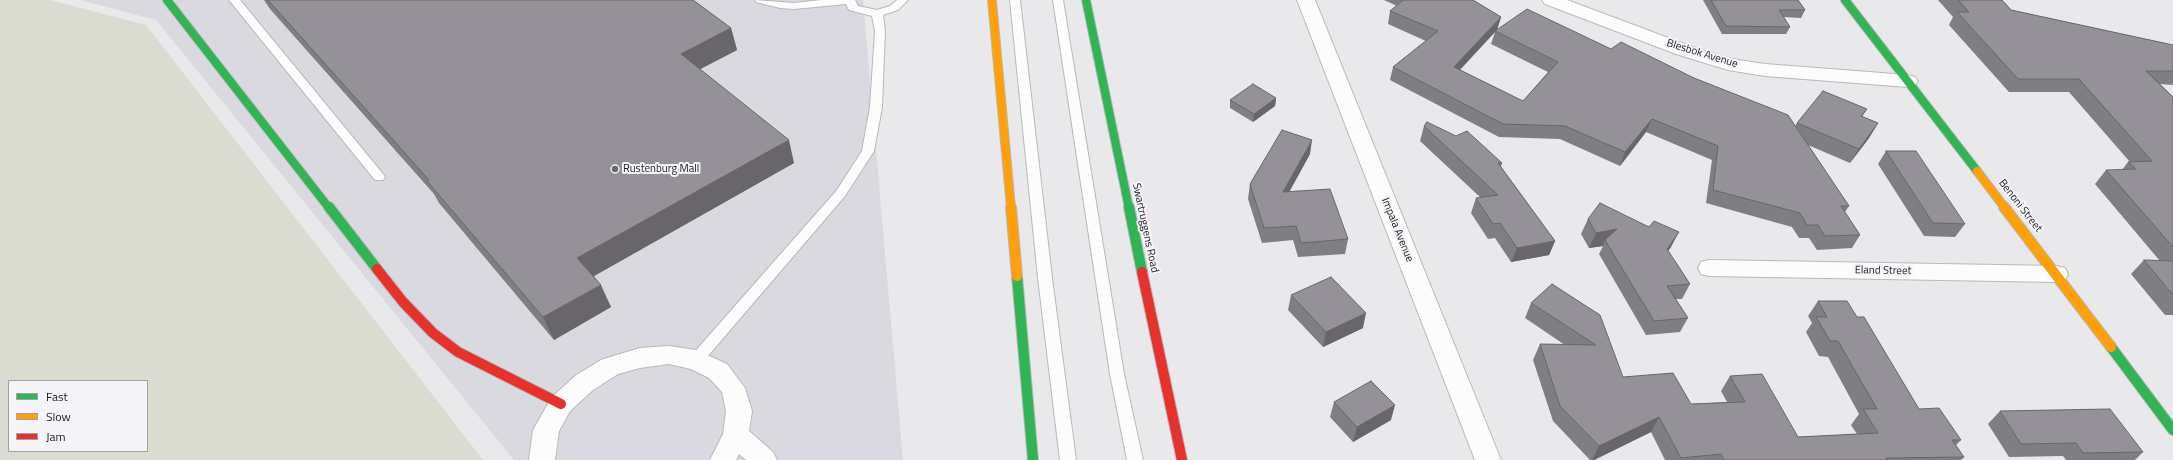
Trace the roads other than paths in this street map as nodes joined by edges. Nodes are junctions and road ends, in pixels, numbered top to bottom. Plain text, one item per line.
1 (167, 0) edge
2 (234, 0) edge
3 (760, 0) edge
4 (850, 0) edge
5 (903, 0) edge
6 (992, 0) edge
7 (1015, 0) edge
8 (1058, 0) edge
9 (1086, 0) edge
10 (1306, 0) edge
11 (1551, 0) edge
12 (1845, 0) edge
13 (877, 13) junction
14 (1908, 81) junction
15 (379, 177) dead end
16 (1709, 268) dead end
17 (2057, 274) junction
18 (696, 360) junction
19 (561, 404) junction
20 (2173, 430) edge
21 (736, 435) junction
22 (542, 460) edge
23 (723, 460) edge
24 (764, 460) edge
25 (1033, 460) edge
26 (1068, 460) edge
27 (1135, 460) edge
28 (1182, 460) edge
29 (1488, 460) edge

1 - 19 street
2 - 15 lane
3 - 4 lane
4 - 13 lane
5 - 13 lane
6 - 25 street
7 - 26 lane
8 - 27 lane
9 - 28 street, Swartruggens Road
10 - 29 street, Impala Avenue
11 - 14 street, Blesbok Avenue
12 - 14 street, Benoni Street
13 - 18 lane
14 - 17 street, Benoni Street
16 - 17 street, Eland Street
17 - 20 street, Benoni Street
18 - 19 street
18 - 21 street
19 - 22 street
21 - 23 street
21 - 24 street

